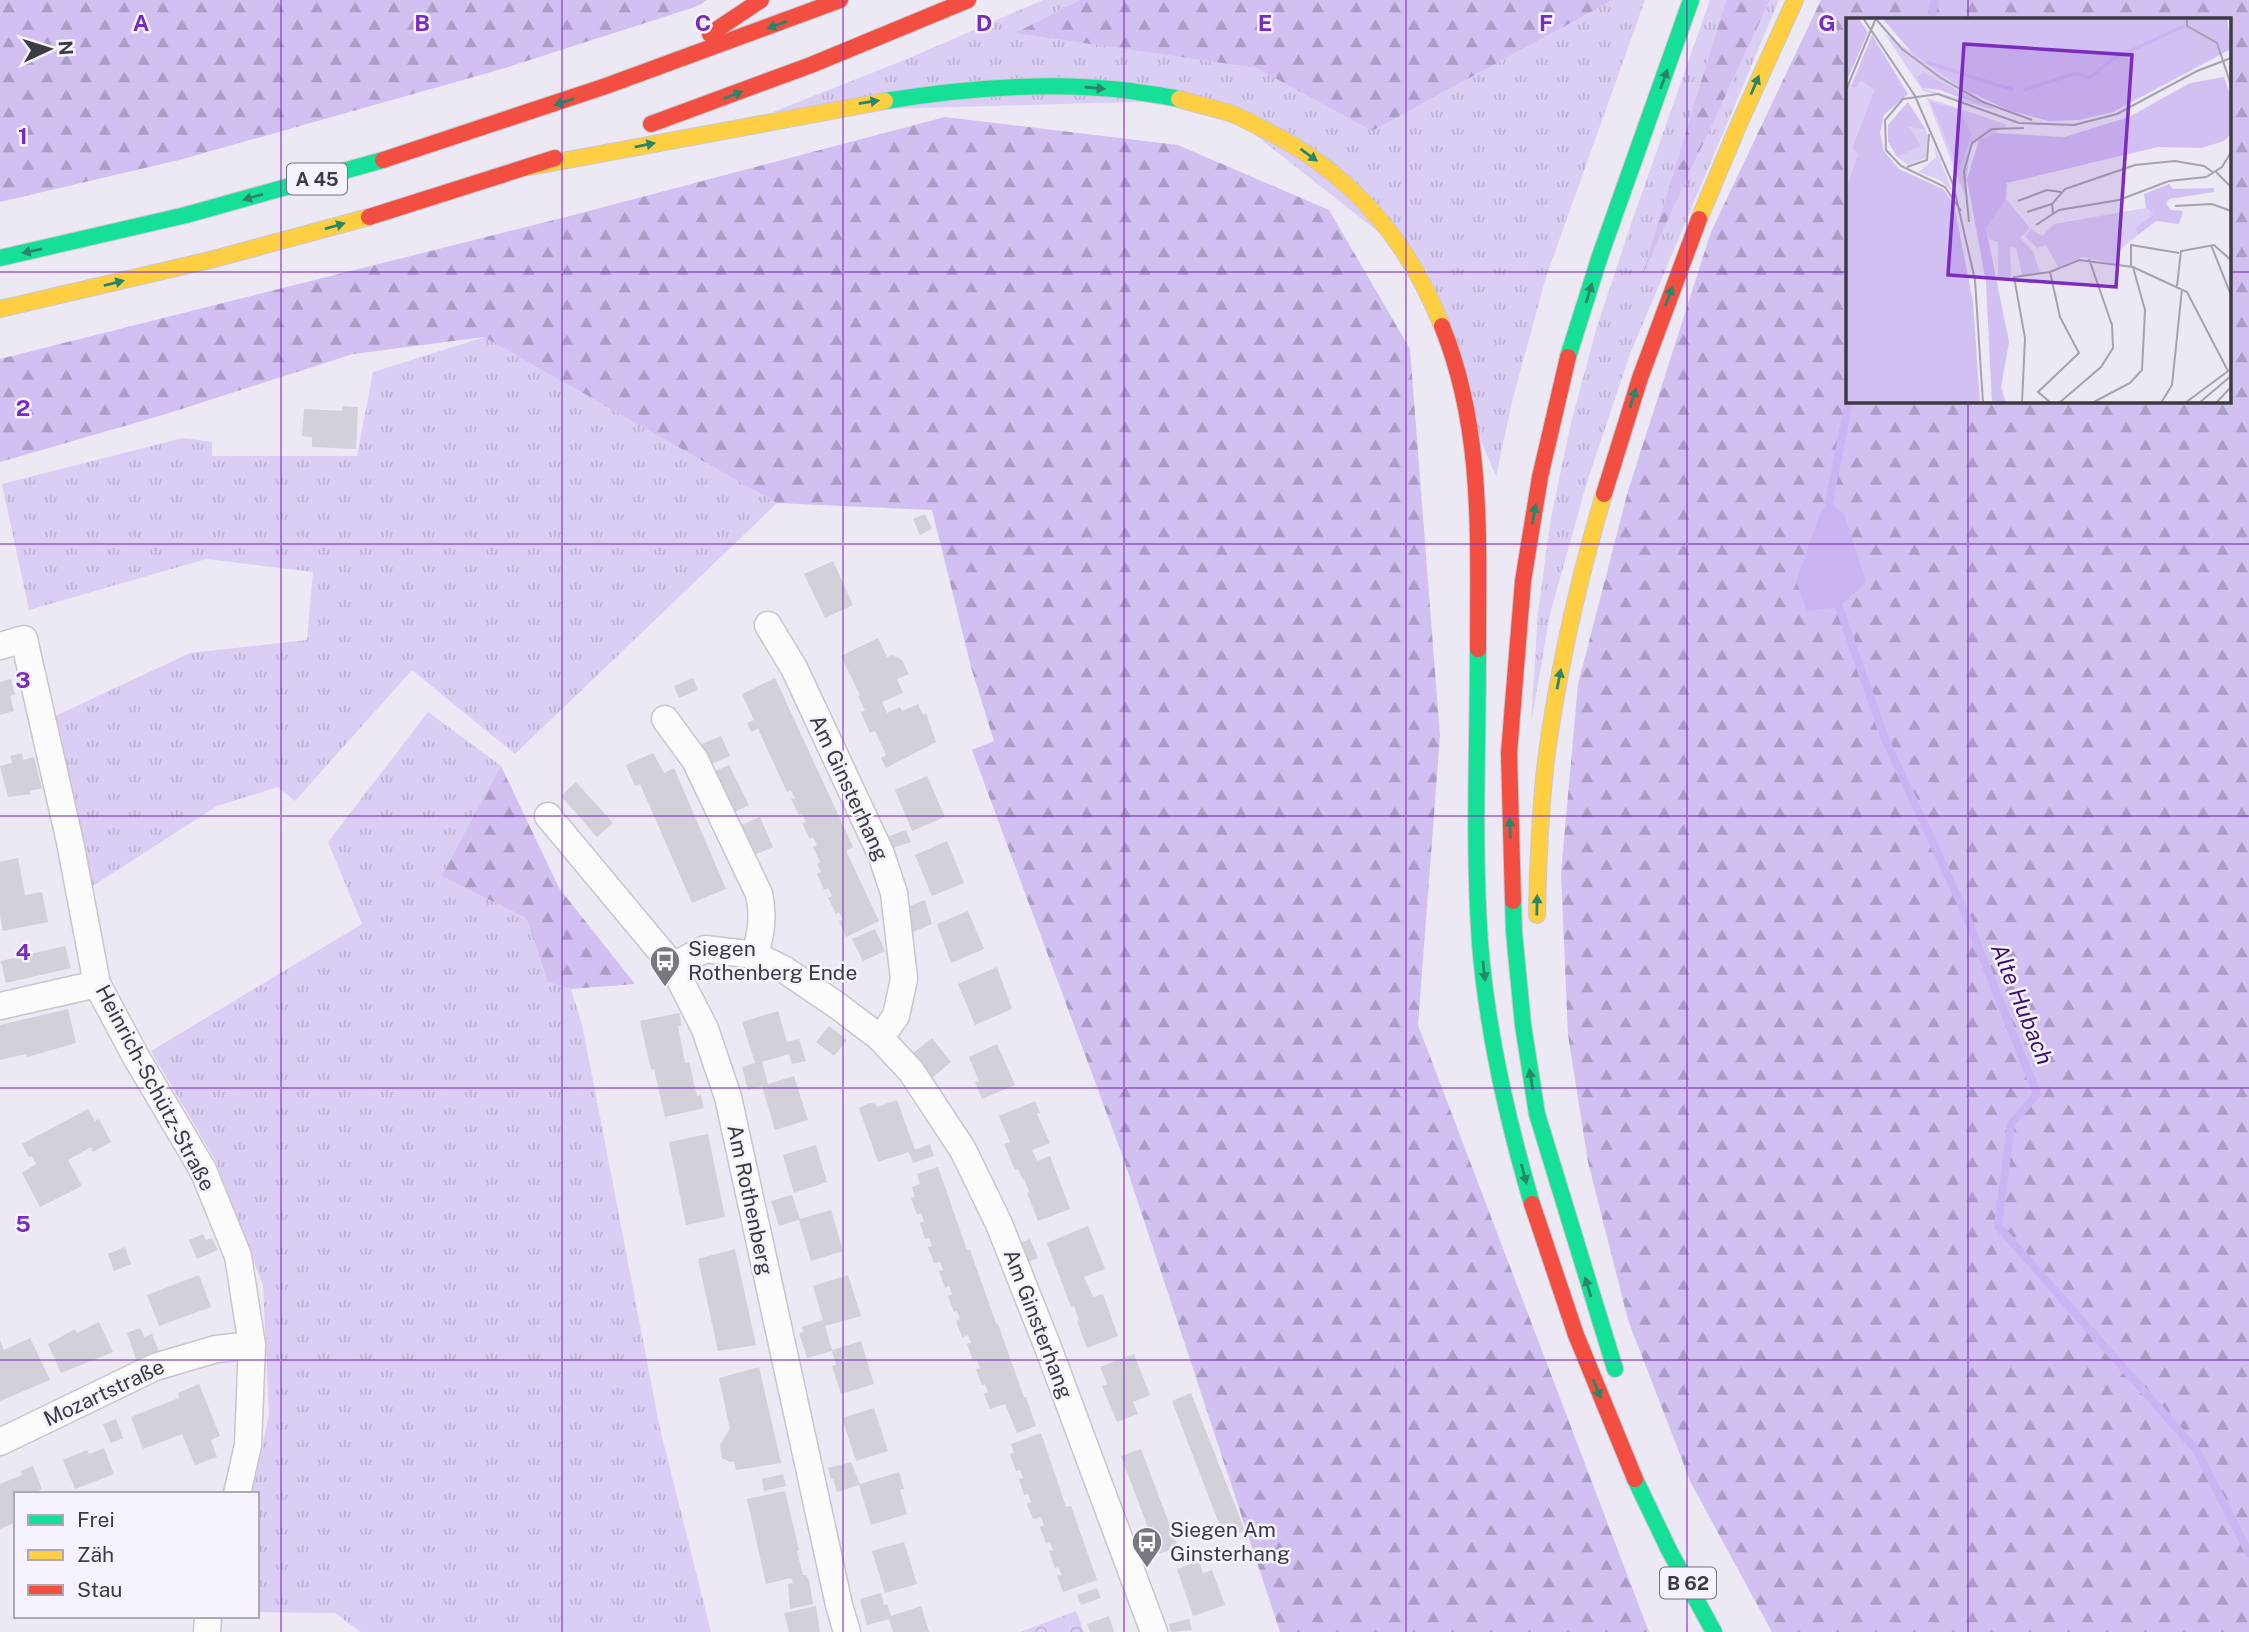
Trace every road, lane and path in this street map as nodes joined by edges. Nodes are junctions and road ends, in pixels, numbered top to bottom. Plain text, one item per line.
1 (761, 0) edge
2 (841, 0) edge
3 (968, 0) edge
4 (1691, 0) edge
5 (1795, 0) edge
6 (629, 80) junction
7 (530, 167) junction
8 (0, 258) edge
9 (0, 309) edge
10 (1494, 617) dead end
11 (768, 625) dead end
12 (12, 643) edge
13 (665, 719) dead end
14 (1478, 756) junction
15 (548, 816) dead end
16 (1536, 930) dead end
17 (755, 955) junction
18 (673, 967) junction
19 (97, 984) junction
20 (0, 1006) edge
21 (1541, 1033) dead end
22 (880, 1038) junction
23 (1574, 1240) junction
24 (252, 1345) junction
25 (1621, 1388) dead end
26 (0, 1442) edge
27 (237, 1492) edge
28 (847, 1632) edge
29 (1154, 1632) edge
30 (1714, 1632) edge

1 - 6 highway
2 -> 6 highway, A 45
7 -> 3 highway, A 45
23 -> 4 highway
16 -> 5 highway
6 -> 8 highway, A 45
9 -> 7 highway, A 45
7 -> 14 highway
10 - 14 highway
11 - 22 street, Am Ginsterhang
12 - 19 street, Heinrich-Schütz-Straße
13 - 17 street
14 -> 30 highway, B 62
15 - 18 street, Am Rothenberg
17 - 18 street, Am Ginsterhang
17 - 22 street, Am Ginsterhang
18 - 28 street, Am Rothenberg
19 - 20 street
19 - 24 street, Heinrich-Schütz-Straße
21 - 23 highway
22 - 29 street, Am Ginsterhang
25 -> 23 highway
24 - 26 street, Mozartstraße
24 - 27 street, Heinrich-Schütz-Straße

